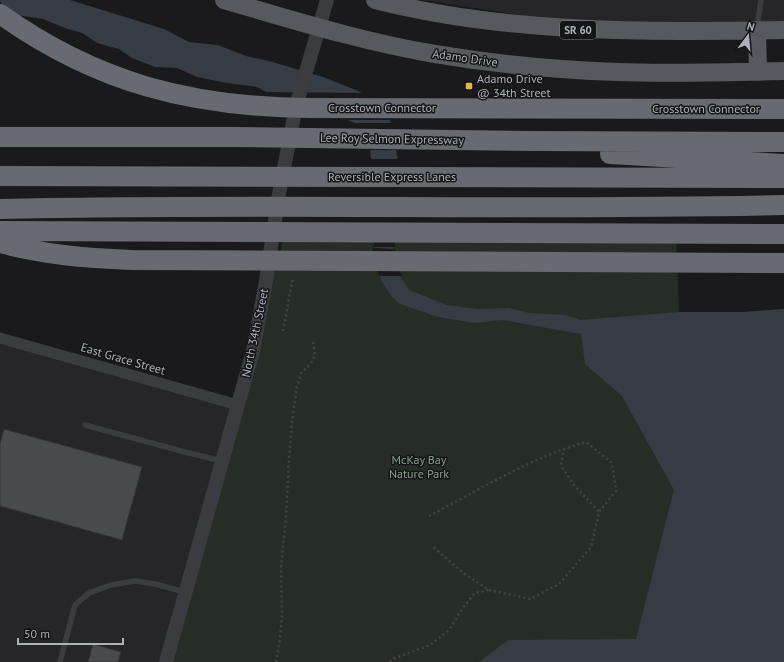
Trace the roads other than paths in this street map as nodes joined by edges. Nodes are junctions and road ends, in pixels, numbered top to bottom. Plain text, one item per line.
1 (224, 0) edge
2 (327, 0) edge
3 (375, 0) edge
4 (761, 0) edge
5 (0, 14) edge
6 (319, 27) junction
7 (784, 30) edge
8 (757, 31) junction
9 (784, 71) edge
10 (758, 72) junction
11 (784, 109) edge
12 (0, 123) edge
13 (0, 137) edge
14 (110, 137) junction
15 (429, 140) junction
16 (784, 142) edge
17 (784, 164) edge
18 (0, 176) edge
19 (784, 178) edge
20 (784, 205) edge
21 (0, 209) edge
22 (0, 230) edge
23 (784, 234) edge
24 (0, 243) edge
25 (784, 263) edge
26 (0, 338) edge
27 (238, 405) junction
28 (85, 425) dead end
29 (222, 460) junction
30 (186, 592) junction
31 (60, 662) edge
32 (166, 662) edge

1 - 6 main road, Adamo Drive
2 - 6 street, North 34th Street
3 - 8 main road, SR 60
4 - 8 lane
5 - 11 highway, Crosstown Connector
6 - 10 main road, Adamo Drive
6 - 27 street, North 34th Street
7 - 8 main road, SR 60
8 - 10 main road
9 - 10 main road, Adamo Drive
12 - 14 highway
13 - 14 highway, Lee Roy Selmon Expressway
14 - 15 highway, Lee Roy Selmon Expressway
15 - 16 highway, Lee Roy Selmon Expressway
15 - 17 highway
18 - 19 highway, Reversible Express Lanes
20 - 21 highway
22 - 23 highway
24 - 25 highway
26 - 27 street, East Grace Street
27 - 29 street, North 34th Street
28 - 29 lane
29 - 30 street, North 34th Street
30 - 31 lane
30 - 32 street, North 34th Street

